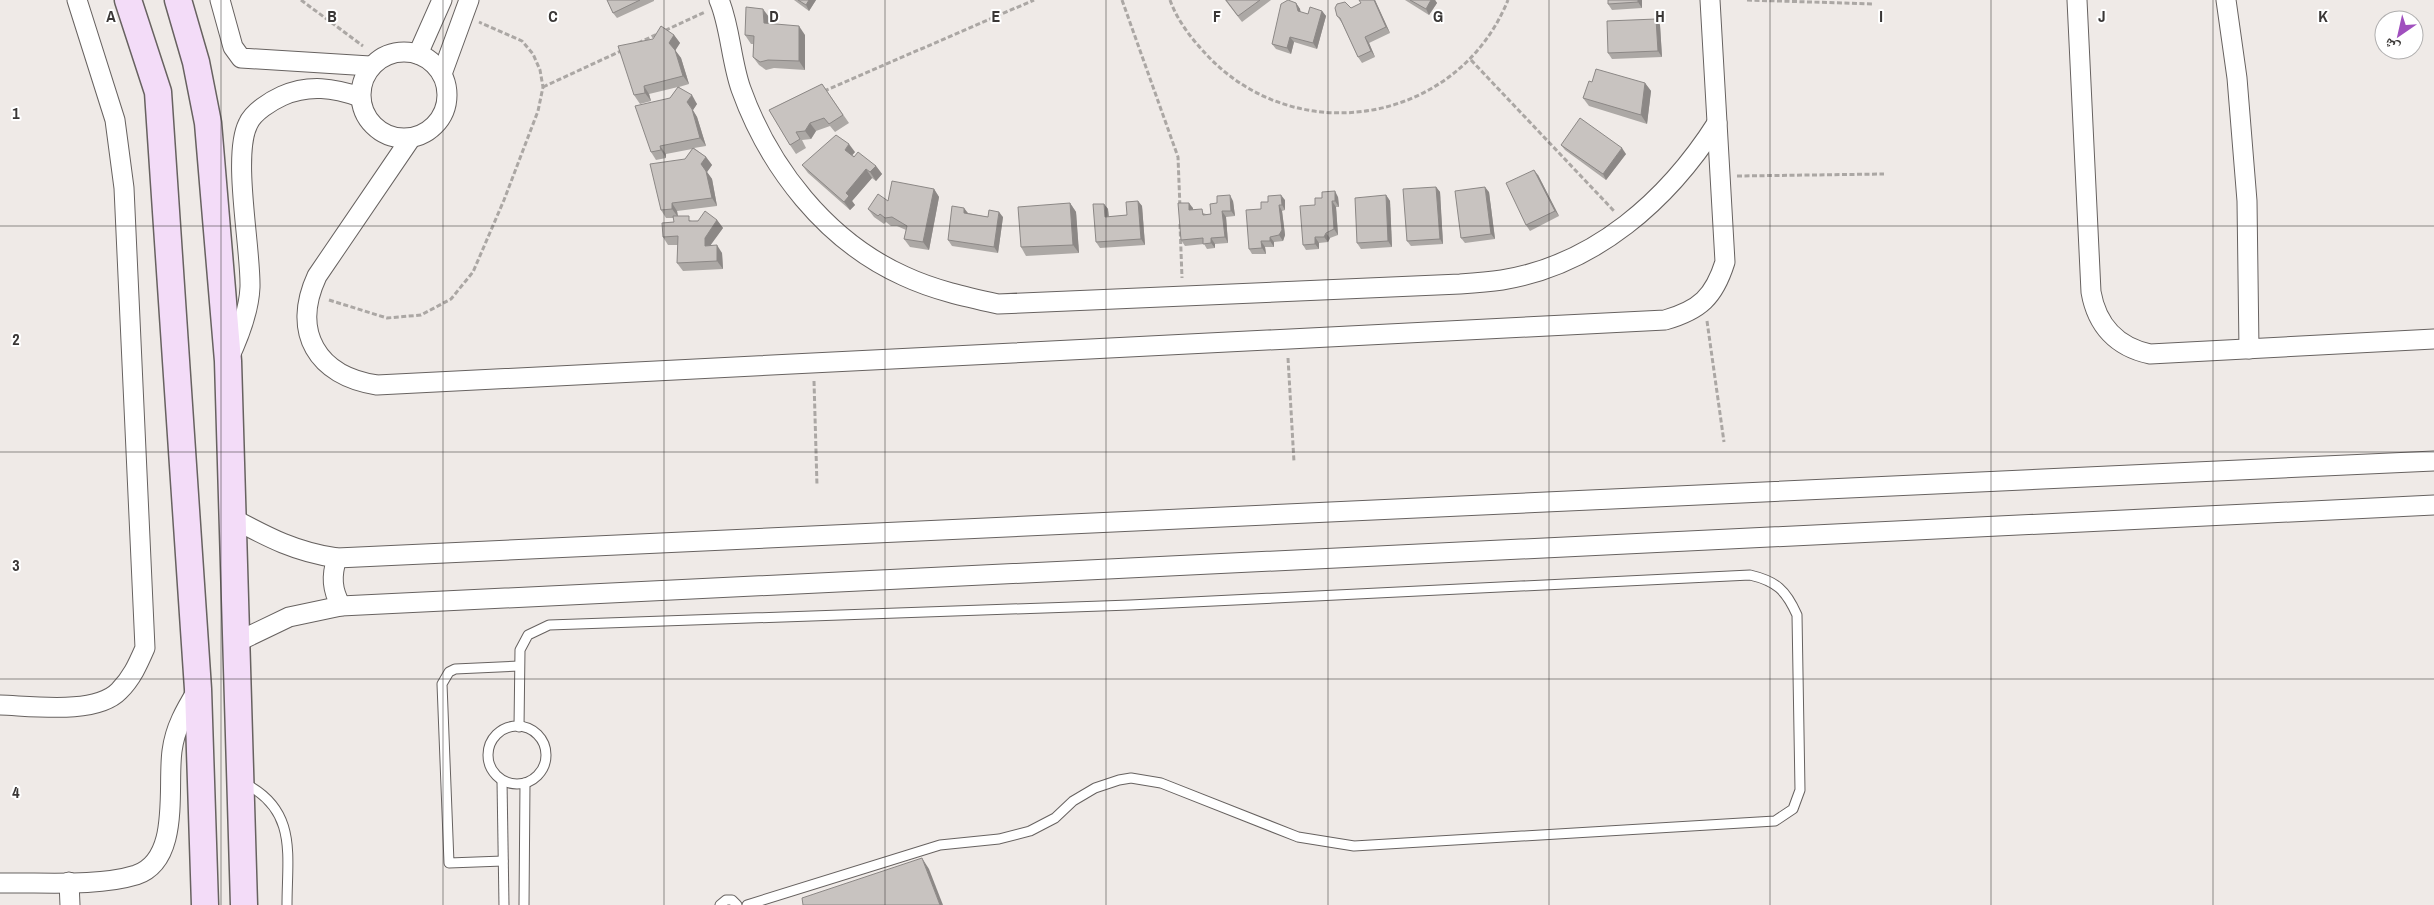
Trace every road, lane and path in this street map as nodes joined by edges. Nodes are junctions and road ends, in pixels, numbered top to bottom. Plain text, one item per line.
1 (77, 0) edge
2 (128, 0) edge
3 (178, 0) edge
4 (220, 0) edge
5 (301, 0) edge
6 (442, 0) edge
7 (1034, 0) edge
8 (1122, 0) edge
9 (1170, 0) edge
10 (1508, 0) edge
11 (1710, 0) edge
12 (1746, 0) edge
13 (2077, 0) edge
14 (2226, 0) edge
15 (721, 1) edge
16 (1874, 4) dead end
17 (467, 7) edge
18 (418, 54) junction
19 (1471, 60) junction
20 (375, 62) junction
21 (442, 74) junction
22 (543, 87) junction
23 (817, 94) edge
24 (360, 97) junction
25 (1717, 123) junction
26 (411, 138) junction
27 (1884, 174) dead end
28 (1720, 176) junction
29 (1627, 224) junction
30 (309, 294) junction
31 (1182, 296) junction
32 (1704, 301) junction
33 (1287, 339) junction
34 (2434, 339) edge
35 (2249, 349) junction
36 (228, 361) junction
37 (814, 363) junction
38 (1724, 442) dead end
39 (2434, 461) edge
40 (1294, 462) dead end
41 (817, 486) dead end
42 (2434, 505) edge
43 (232, 518) junction
44 (337, 558) junction
45 (341, 606) junction
46 (236, 642) junction
47 (194, 644) junction
48 (519, 666) junction
49 (198, 689) junction
50 (0, 706) edge
51 (519, 727) junction
52 (502, 780) junction
53 (241, 782) junction
54 (525, 783) junction
55 (504, 861) junction
56 (69, 882) junction
57 (0, 883) edge
58 (70, 905) edge
59 (205, 905) edge
60 (244, 905) edge
61 (287, 905) edge
62 (504, 905) edge
63 (524, 905) edge
64 (720, 905) edge
65 (737, 905) edge
66 (747, 905) edge

1 - 50 street
2 - 47 street
3 - 36 street
4 - 20 street
5 - 20 path
6 - 18 street
7 - 23 path
8 - 31 path
9 - 19 path
10 - 19 path
11 - 25 street
12 - 16 path
13 - 35 street
14 - 35 street
15 - 22 path
15 - 31 street
17 - 21 street
17 - 22 path
18 - 20 street
18 - 21 street
19 - 29 path
20 - 24 street
21 - 26 street
22 - 30 path
24 - 26 street
24 - 36 street
25 - 28 street
25 - 29 street
26 - 30 street
27 - 28 path
28 - 32 street
29 - 31 street
30 - 37 street
32 - 33 street
32 - 38 path
33 - 37 street
33 - 40 path
34 - 35 street
36 - 43 street
37 - 41 path
39 - 44 street
42 - 45 street
43 - 44 street
43 - 46 street
44 - 45 street
45 - 46 street
46 - 47 street
46 - 53 street
47 - 49 street
48 - 51 lane
48 - 55 lane
48 - 66 lane
49 - 56 street
49 - 59 street
51 - 52 lane
51 - 54 lane
52 - 54 lane
52 - 55 lane
53 - 60 street
53 - 61 lane
54 - 63 lane
55 - 62 lane
56 - 57 street
56 - 58 street
64 - 65 lane

